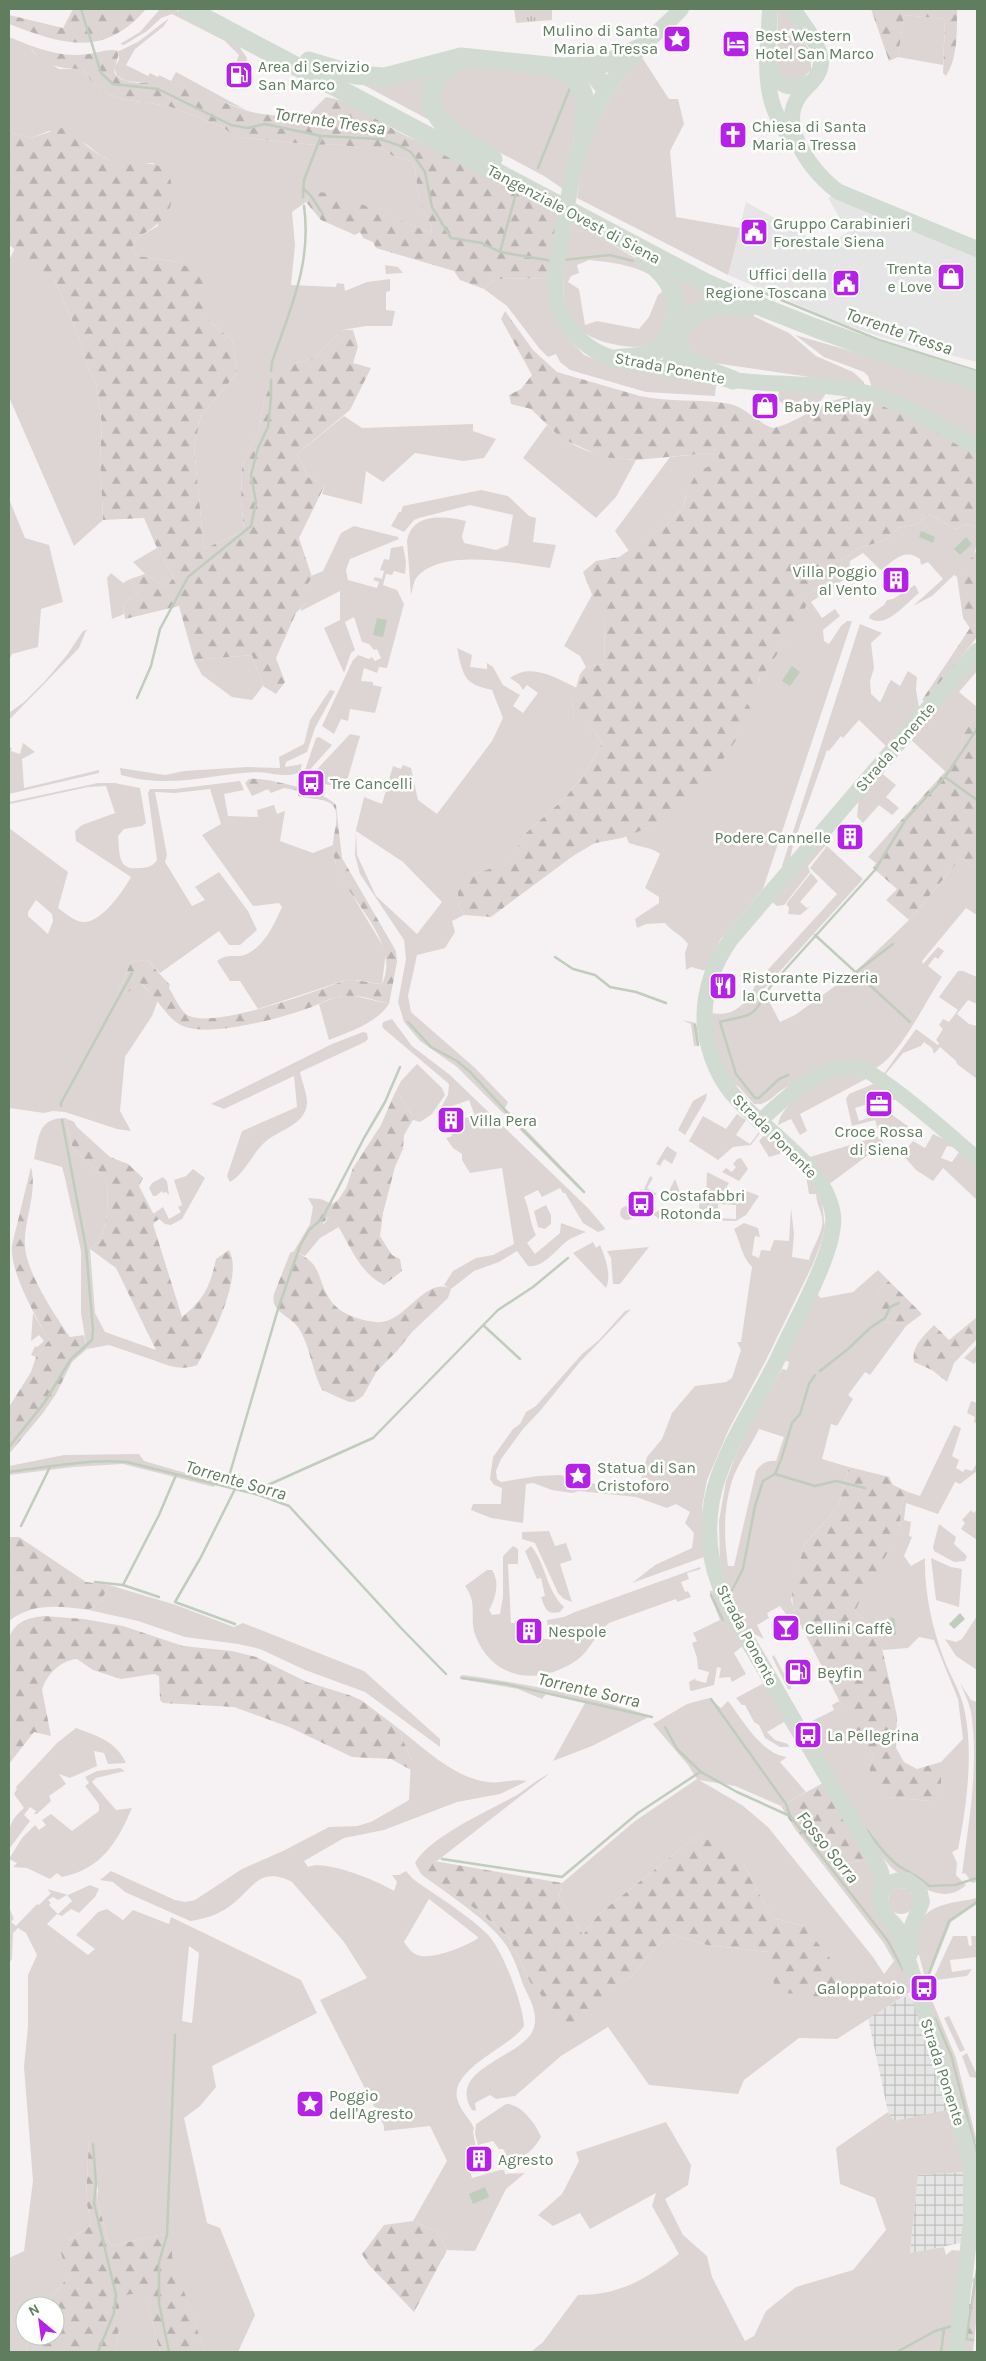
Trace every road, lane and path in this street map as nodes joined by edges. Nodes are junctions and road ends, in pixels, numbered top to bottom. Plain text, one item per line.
1 (188, 9) edge
2 (212, 9) edge
3 (770, 9) edge
4 (793, 9) edge
5 (676, 11) edge
6 (642, 47) junction
7 (468, 58) junction
8 (768, 60) junction
9 (309, 61) junction
10 (558, 67) junction
11 (588, 67) junction
12 (813, 81) junction
13 (582, 86) junction
14 (606, 89) junction
15 (793, 109) junction
16 (774, 110) junction
17 (583, 135) junction
18 (800, 148) junction
19 (493, 159) junction
20 (592, 219) junction
21 (977, 249) edge
22 (681, 318) junction
23 (789, 320) junction
24 (673, 344) junction
25 (616, 359) junction
26 (669, 369) junction
27 (977, 371) edge
28 (734, 380) junction
29 (977, 381) edge
30 (977, 446) edge
31 (977, 651) edge
32 (759, 1122) junction
33 (977, 1158) edge
34 (861, 1836) junction
35 (900, 1880) junction
36 (882, 1892) junction
37 (917, 1915) junction
38 (888, 1918) junction
39 (911, 1971) junction
40 (956, 2352) edge

1 - 20 highway, Tangenziale Ovest di Siena
2 - 9 highway, Tangenziale Ovest di Siena
3 - 8 main road
4 - 12 main road
5 - 6 main road, Strada Ponente
6 - 11 highway
6 - 14 main road, Strada Ponente
7 - 9 highway
7 - 10 highway
7 - 19 highway
8 - 12 main road
8 - 16 main road
9 - 19 highway, Tangenziale Ovest di Siena
10 - 11 highway
10 - 13 highway
11 - 14 highway
12 - 15 main road
13 - 14 highway
13 - 17 highway
14 - 17 main road, Strada Ponente
15 - 16 main road
15 - 18 main road
16 - 18 main road
17 - 25 main road, Strada Ponente
18 - 21 main road
19 - 20 highway, Tangenziale Ovest di Siena
20 - 22 highway
20 - 23 highway, Tangenziale Ovest di Siena
20 - 27 highway, Tangenziale Ovest di Siena
22 - 23 highway
22 - 24 highway
23 - 29 highway, Tangenziale Ovest di Siena
24 - 25 highway
24 - 26 highway
24 - 28 highway
25 - 26 main road, Strada Ponente
26 - 28 main road, Strada Ponente
28 - 30 main road, Strada Ponente
31 - 32 main road, Strada Ponente
32 - 33 main road
32 - 34 main road, Strada Ponente
34 - 35 main road, Strada Ponente
34 - 36 main road, Strada Ponente
35 - 36 main road
35 - 37 main road, Strada Ponente
36 - 38 main road, Strada Ponente
37 - 38 main road
37 - 39 main road, Strada Ponente
38 - 39 main road, Strada Ponente
39 - 40 main road, Strada Ponente

